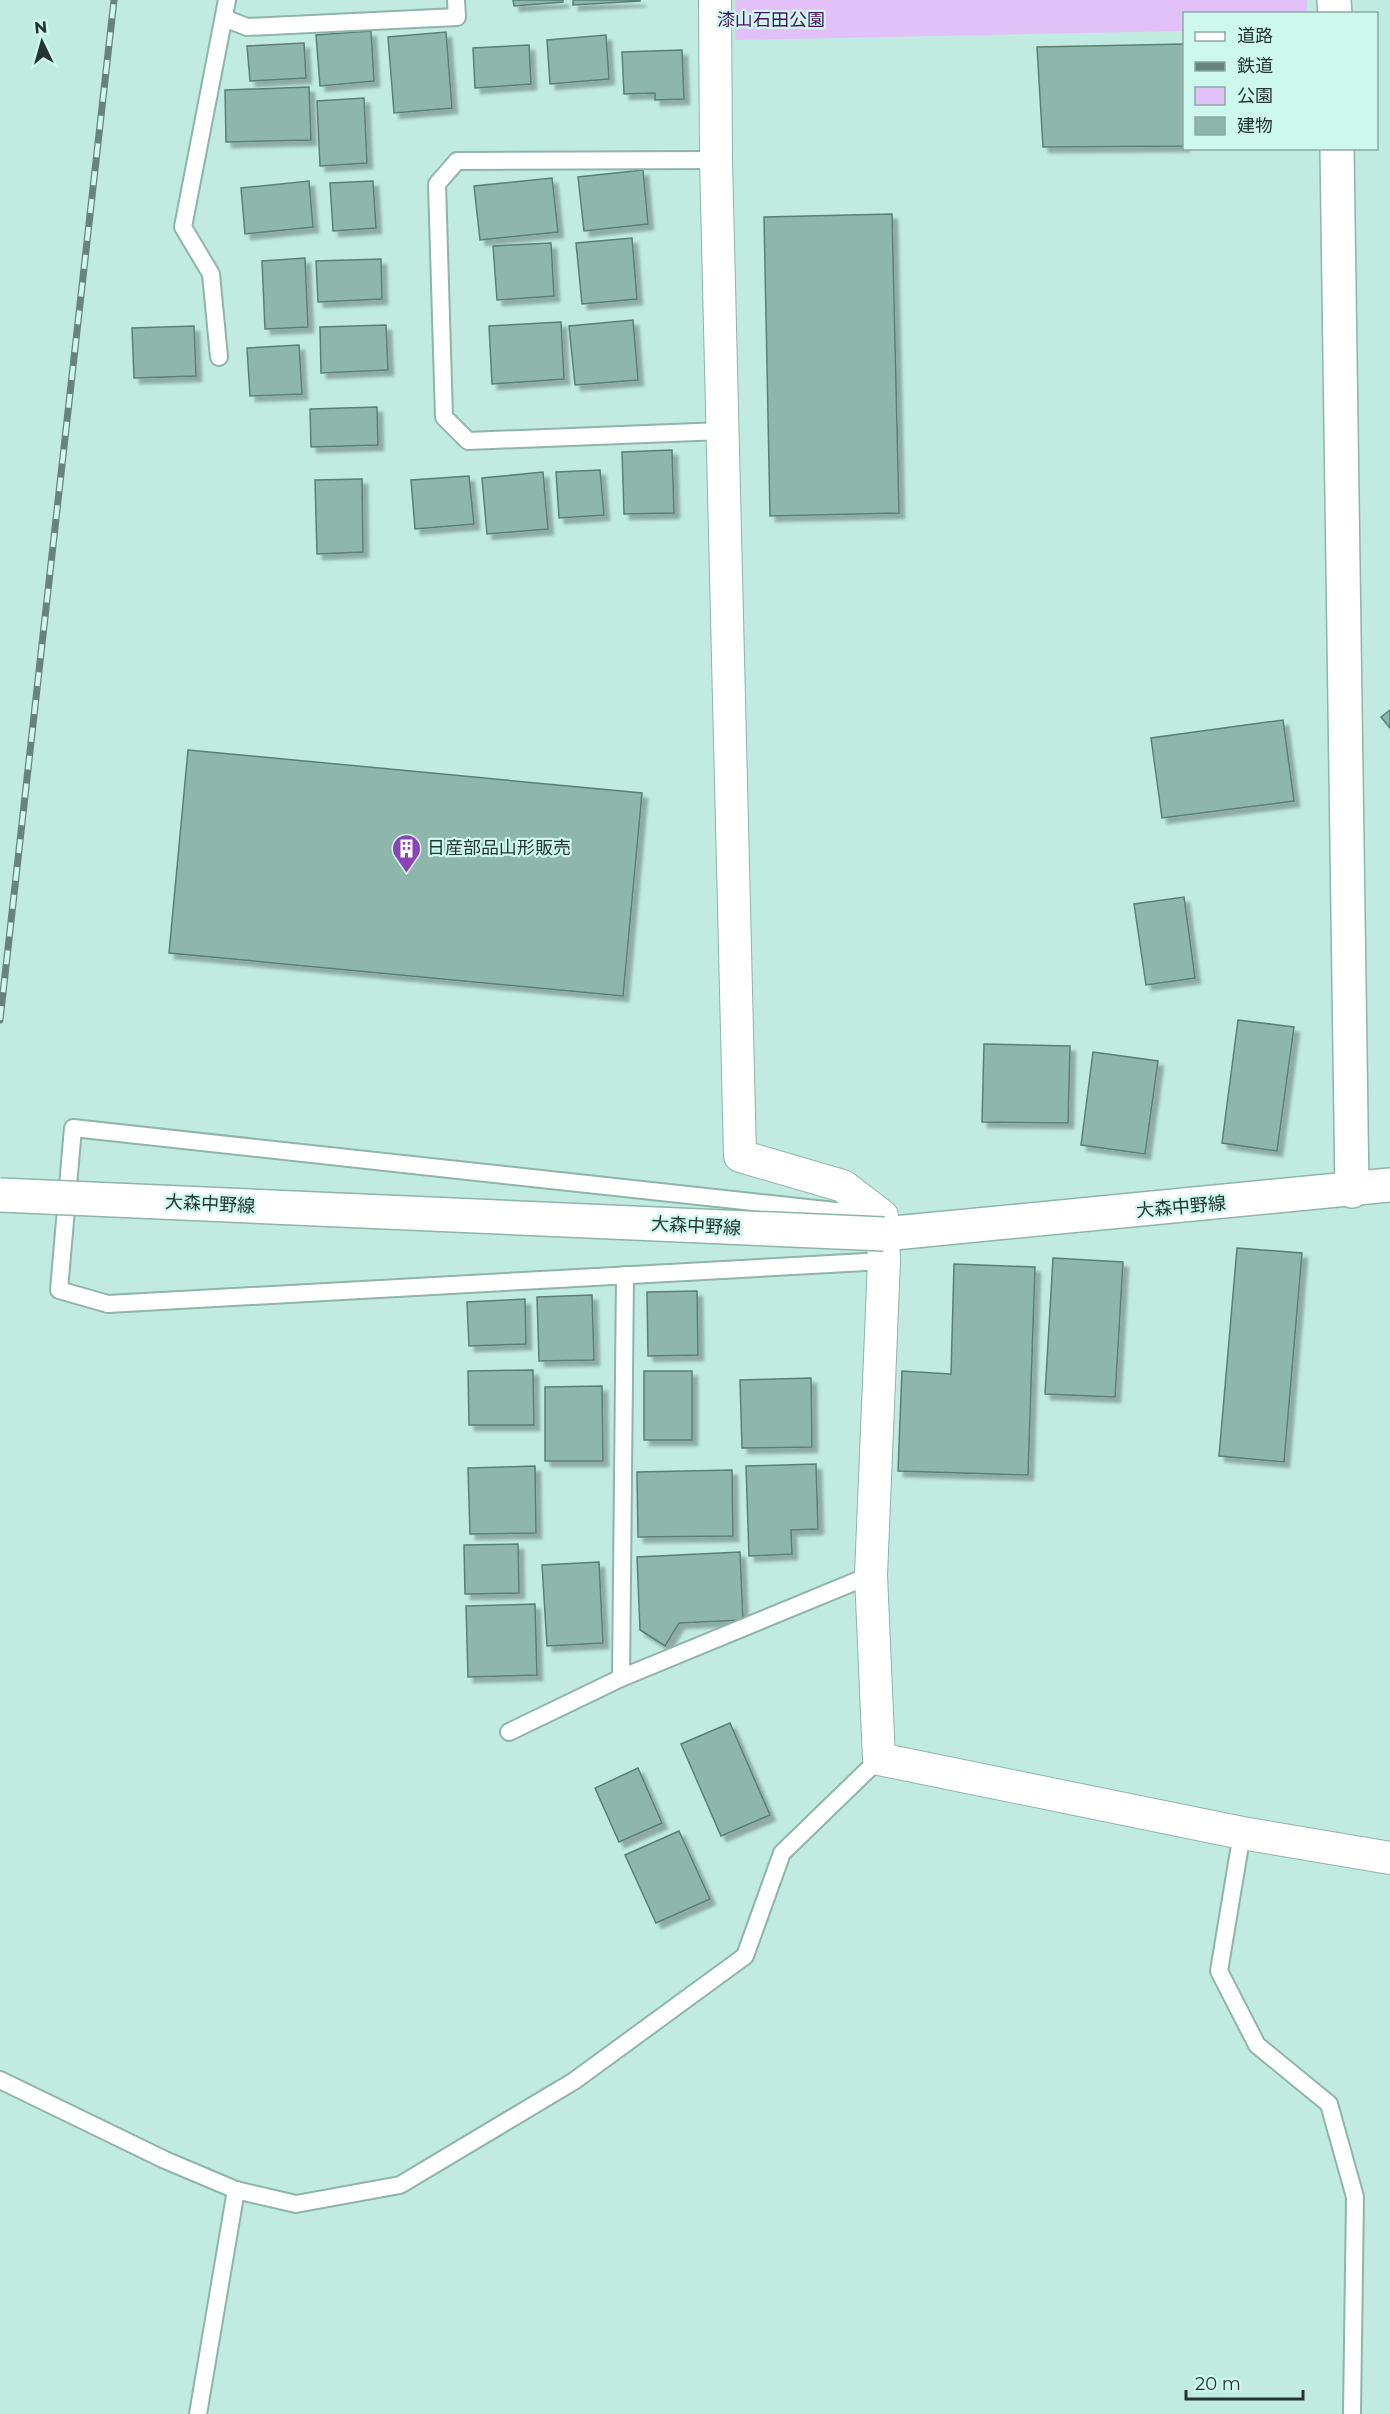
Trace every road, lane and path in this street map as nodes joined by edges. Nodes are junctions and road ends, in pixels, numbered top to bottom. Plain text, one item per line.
1 (227, 0) edge
2 (456, 0) edge
3 (715, 0) edge
4 (224, 18) junction
5 (1336, 150) edge
6 (716, 160) junction
7 (219, 357) dead end
8 (722, 431) junction
9 (1390, 1185) edge
10 (1352, 1191) junction
11 (0, 1195) edge
12 (883, 1237) junction
13 (625, 1275) junction
14 (871, 1575) junction
15 (621, 1678) junction
16 (508, 1732) dead end
17 (879, 1759) junction
18 (1242, 1833) junction
19 (1390, 1858) edge
20 (0, 2080) edge
21 (236, 2190) junction
22 (198, 2414) edge
23 (1352, 2414) edge

1 - 4 lane
2 - 4 lane
3 - 6 street
4 - 7 lane
5 - 10 main road
6 - 8 street
6 - 8 lane
8 - 12 street
9 - 10 main road, 大森中野線
10 - 12 main road, 大森中野線
11 - 12 main road, 大森中野線, bridge
12 - 13 lane
12 - 13 lane
12 - 14 street
13 - 15 lane
14 - 15 lane
14 - 17 street
15 - 16 lane
17 - 18 street
17 - 21 lane
18 - 19 street
18 - 23 lane
20 - 21 lane
21 - 22 lane

